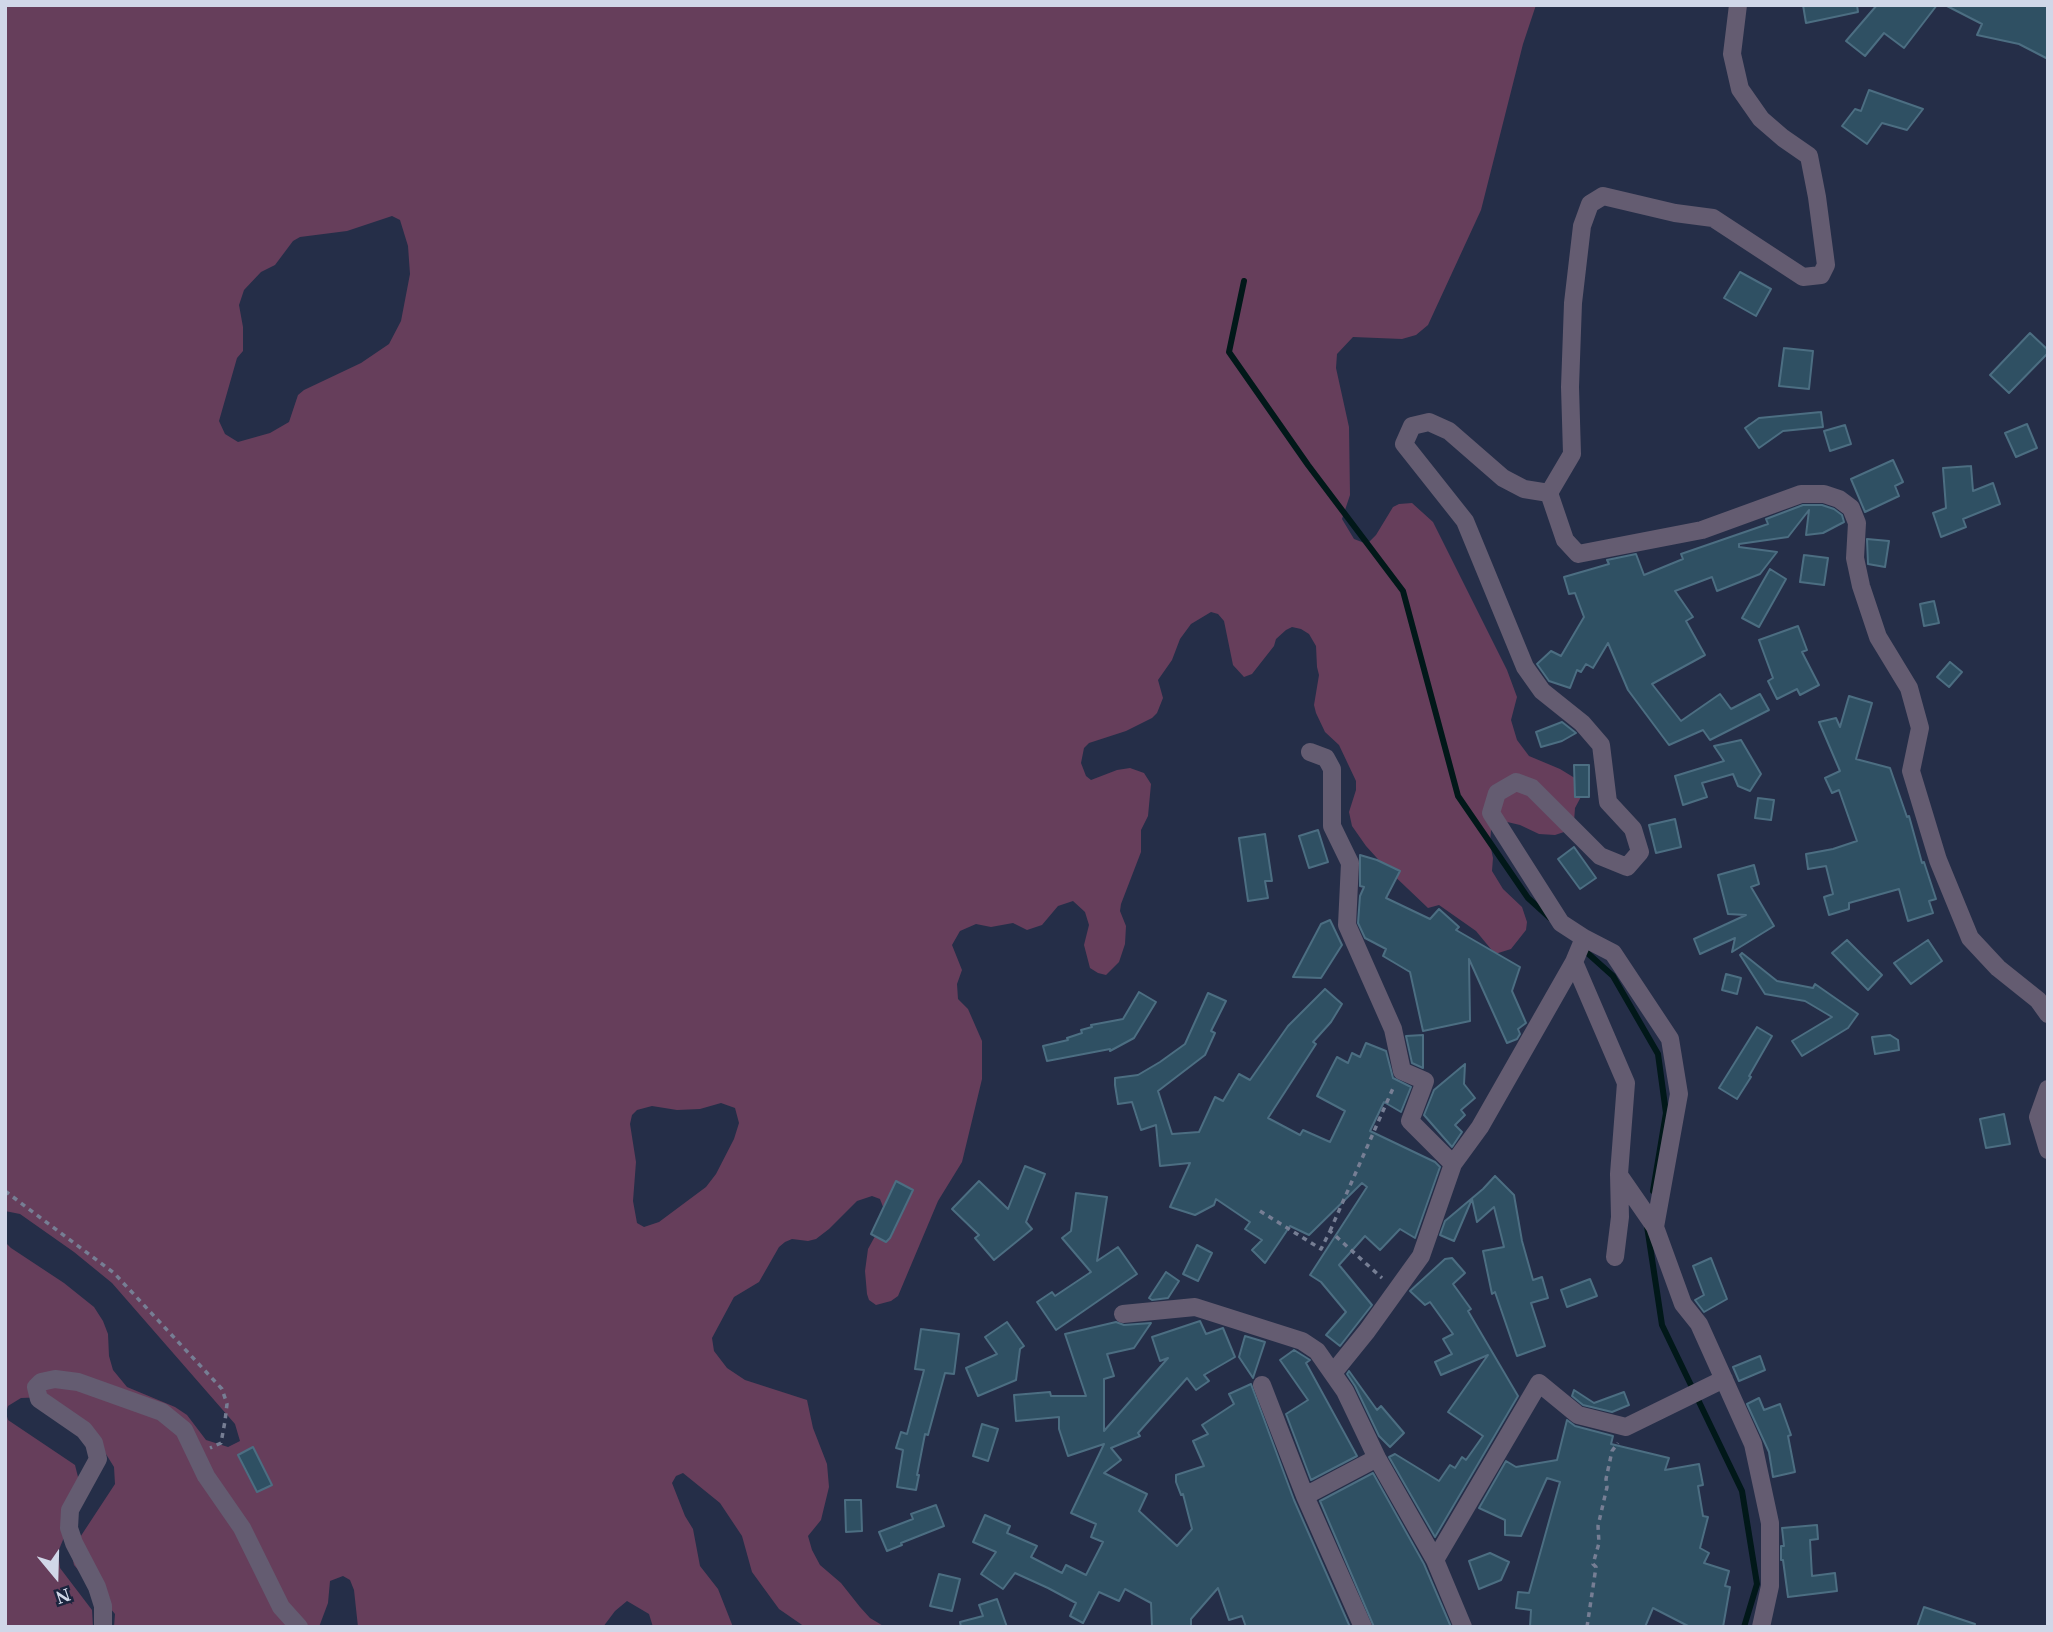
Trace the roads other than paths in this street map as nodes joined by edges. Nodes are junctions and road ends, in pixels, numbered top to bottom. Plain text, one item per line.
1 (1738, 5) edge
2 (1549, 493) junction
3 (1310, 752) dead end
4 (1584, 939) junction
5 (1574, 962) junction
6 (2048, 1014) edge
7 (2048, 1089) edge
8 (2048, 1150) edge
9 (1453, 1164) junction
10 (1619, 1174) junction
11 (1655, 1227) junction
12 (1615, 1257) dead end
13 (1123, 1314) dead end
14 (1334, 1373) junction
15 (1724, 1379) junction
16 (1262, 1385) dead end
17 (1377, 1458) junction
18 (1305, 1496) junction
19 (1435, 1560) junction
20 (103, 1627) edge
21 (299, 1627) edge
22 (1363, 1627) edge
23 (1463, 1627) edge
24 (1761, 1627) edge

1 - 2 street
2 - 4 street
2 - 6 street
3 - 9 street
4 - 5 street
4 - 11 street
5 - 9 street
5 - 10 street
7 - 8 street
9 - 14 street
10 - 11 street
10 - 12 street
11 - 15 street
13 - 14 street
14 - 17 street
15 - 19 street
15 - 24 street
16 - 18 street
17 - 18 street
17 - 19 street
18 - 22 street
19 - 23 street
20 - 21 street

